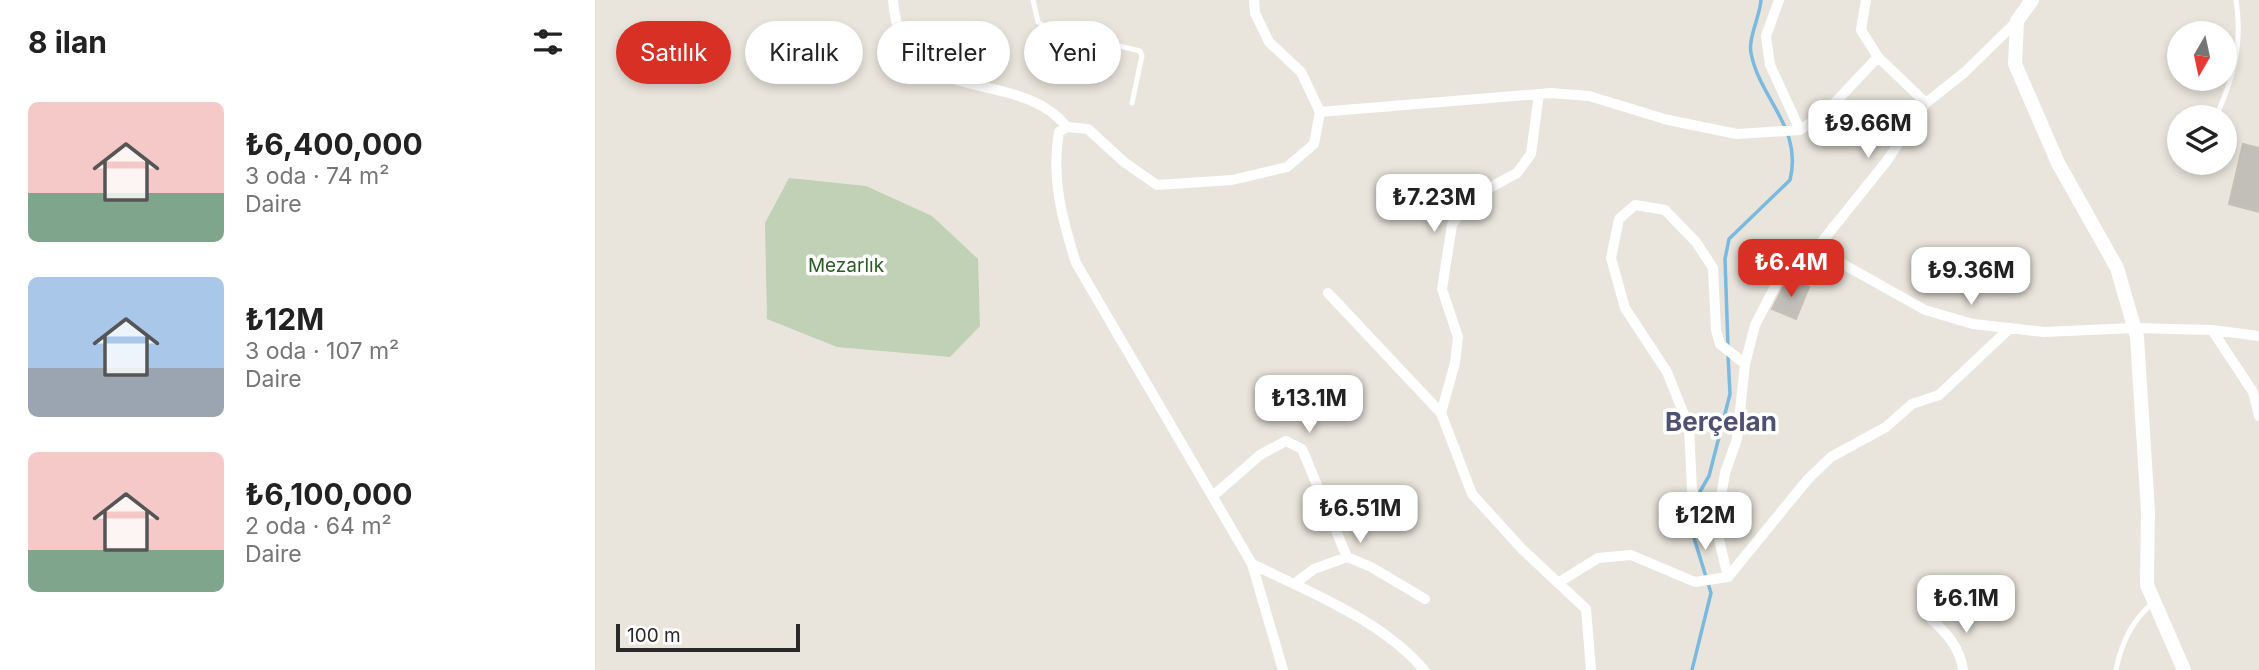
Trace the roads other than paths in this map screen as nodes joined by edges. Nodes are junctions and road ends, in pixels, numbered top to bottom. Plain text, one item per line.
1 (902, 0) edge
2 (1033, 0) edge
3 (1254, 0) edge
4 (1779, 0) edge
5 (1866, 0) edge
6 (2032, 0) edge
7 (2236, 0) edge
8 (894, 5) edge
9 (2017, 21) junction
10 (1878, 57) junction
11 (1539, 94) junction
12 (1132, 103) dead end
13 (1926, 103) junction
14 (2222, 105) edge
15 (1320, 112) junction
16 (1067, 127) junction
17 (1800, 130) junction
18 (1817, 249) junction
19 (1328, 293) dead end
20 (2010, 328) junction
21 (2134, 328) junction
22 (2212, 330) junction
23 (2259, 336) edge
24 (1745, 364) junction
25 (1441, 413) junction
26 (2259, 416) edge
27 (1213, 496) junction
28 (1714, 519) junction
29 (1347, 556) junction
30 (1252, 564) junction
31 (1728, 577) junction
32 (1558, 583) junction
33 (1294, 584) junction
34 (1425, 599) dead end
35 (2153, 603) junction
36 (1931, 620) dead end
37 (1283, 670) edge
38 (1424, 670) edge
39 (1591, 670) edge
40 (1963, 670) edge
41 (2116, 670) edge
42 (2184, 670) edge

1 - 8 street
2 - 12 lane
3 - 15 street
4 - 17 street
5 - 10 street
6 - 9 main road
7 - 14 lane
8 - 16 street
9 - 13 street
9 - 21 main road
10 - 13 street
10 - 17 street
11 - 15 street
11 - 17 street
11 - 25 street
13 - 18 street
15 - 16 street
16 - 27 street
18 - 20 street
18 - 24 street
19 - 25 street
20 - 21 street
20 - 31 street
21 - 22 street
21 - 35 main road
22 - 23 street
22 - 26 street
24 - 28 street
24 - 28 street
25 - 32 street
27 - 29 street
27 - 30 street
28 - 31 street
29 - 33 street
29 - 34 street
30 - 33 street
30 - 37 street
31 - 32 street
32 - 39 street
33 - 38 street
35 - 41 lane
35 - 42 main road
36 - 40 street

